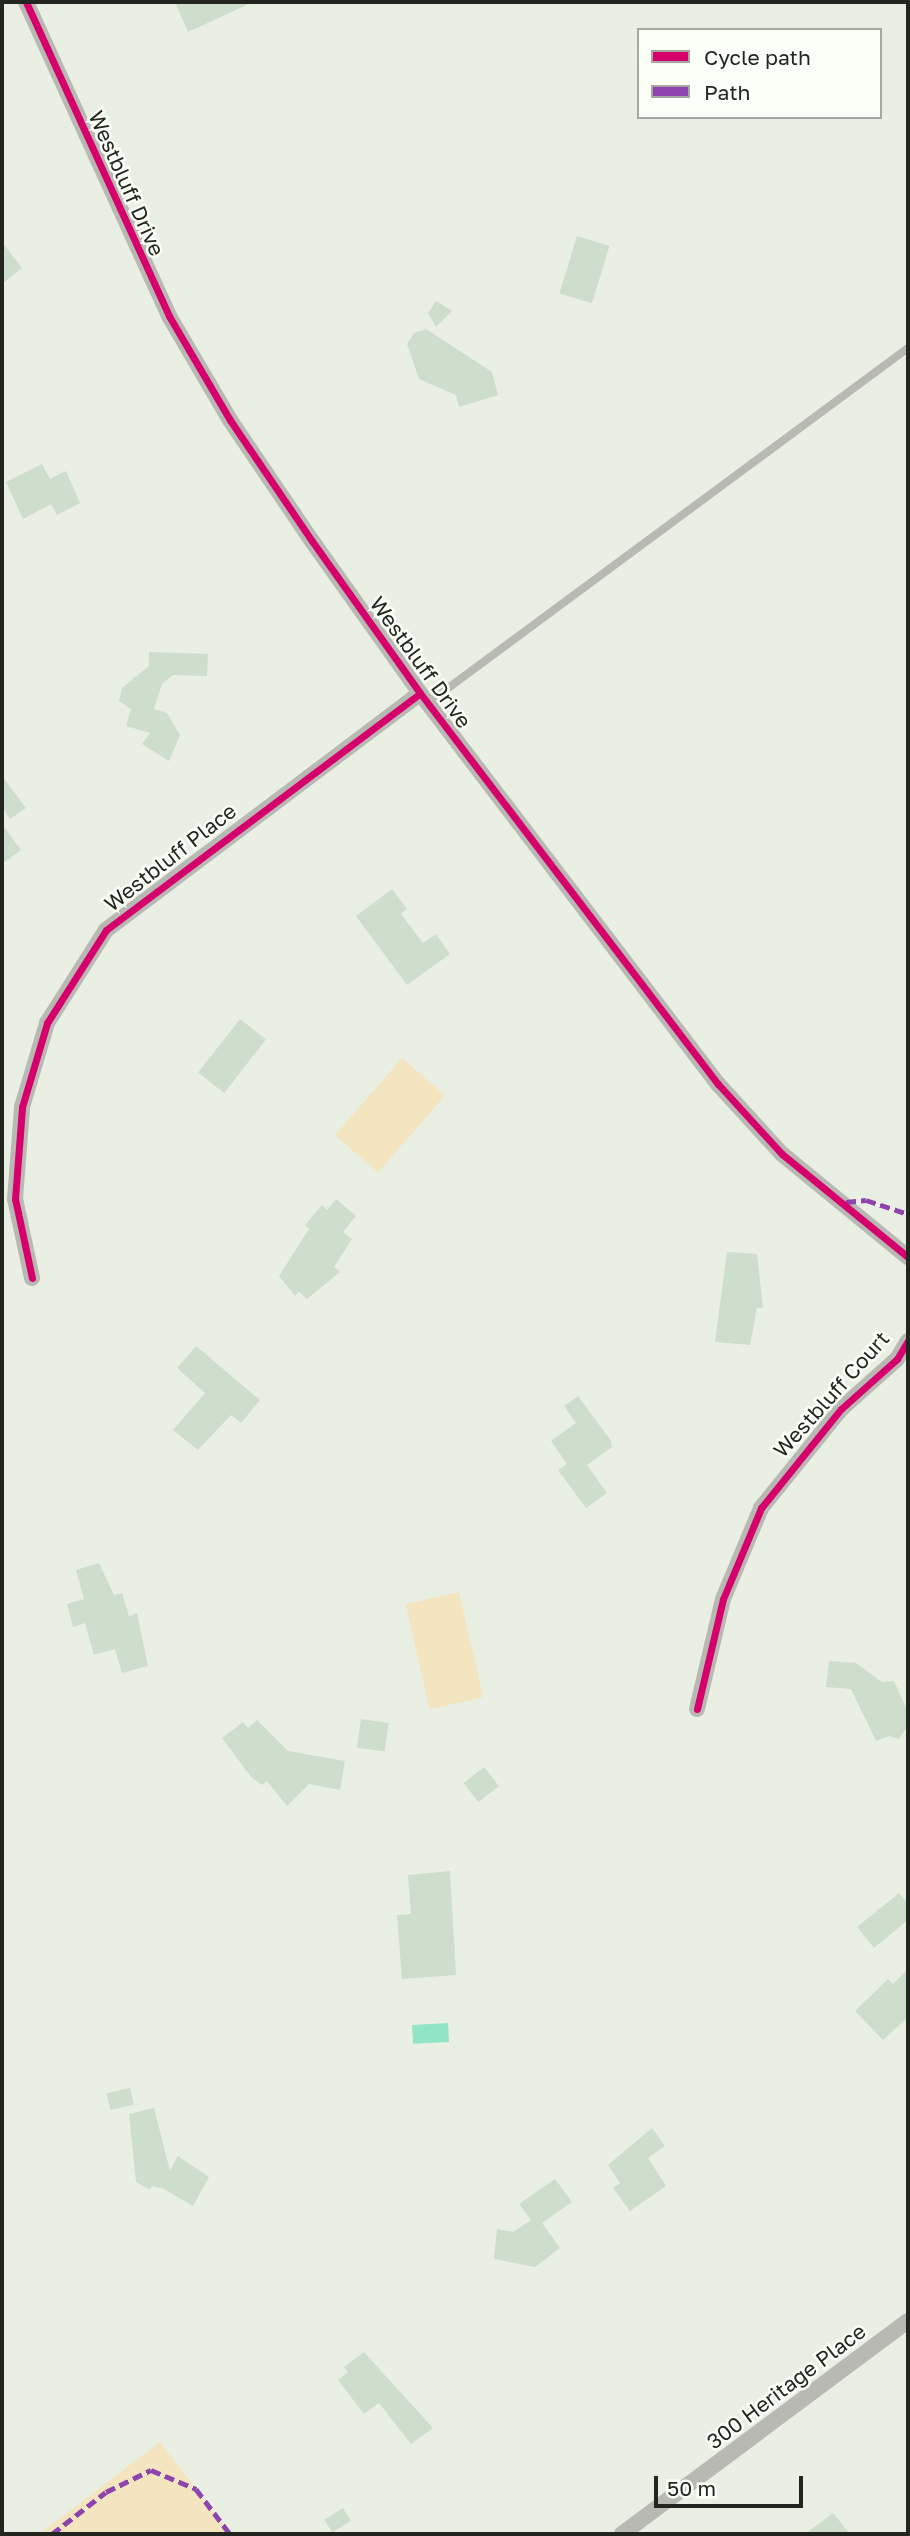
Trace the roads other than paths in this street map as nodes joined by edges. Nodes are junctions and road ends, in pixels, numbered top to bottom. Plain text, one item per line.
1 (26, 2) edge
2 (908, 348) edge
3 (424, 698) junction
4 (908, 1257) edge
5 (32, 1278) dead end
6 (908, 1341) edge
7 (697, 1709) dead end
8 (908, 2321) edge
9 (622, 2534) edge

1 - 3 street, Westbluff Drive
2 - 3 lane
3 - 4 street, Westbluff Drive
3 - 5 street, Westbluff Place
6 - 7 street, Westbluff Court
8 - 9 street, 300 Heritage Place

